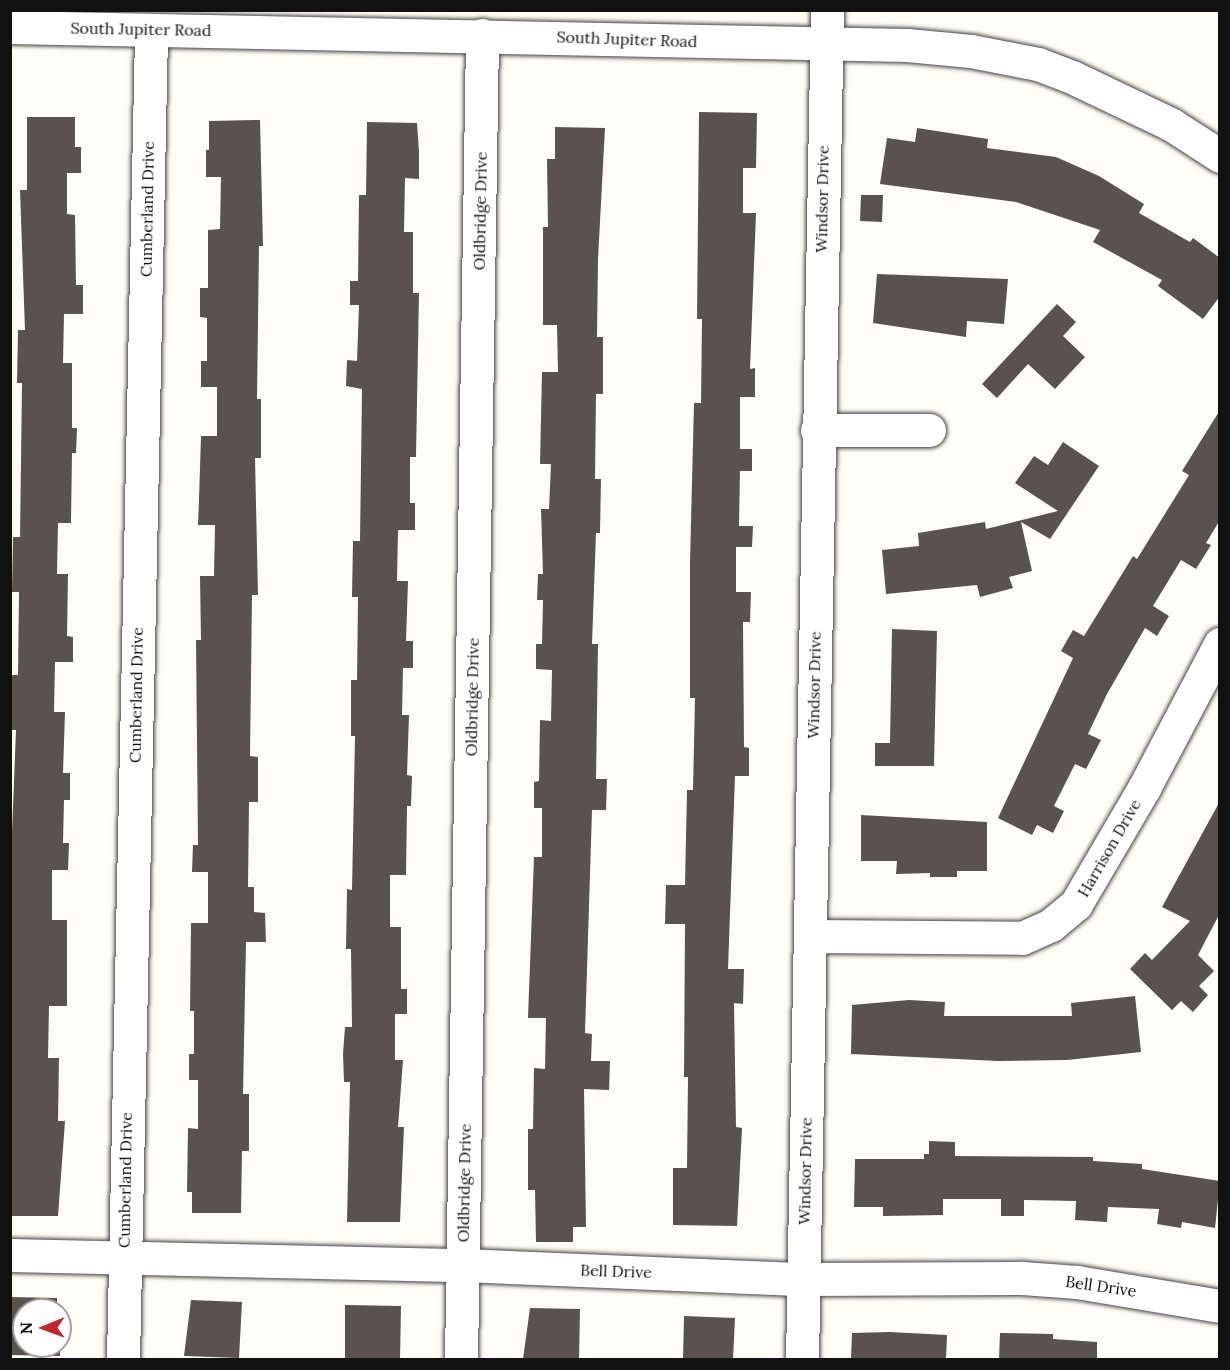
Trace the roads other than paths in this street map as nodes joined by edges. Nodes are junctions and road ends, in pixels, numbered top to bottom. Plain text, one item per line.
1 (827, 10) edge
2 (10, 27) edge
3 (151, 30) junction
4 (482, 35) junction
5 (826, 45) junction
6 (1220, 156) edge
7 (818, 430) junction
8 (930, 430) dead end
9 (1220, 644) edge
10 (811, 936) junction
11 (10, 1254) edge
12 (124, 1258) junction
13 (463, 1265) junction
14 (804, 1279) junction
15 (1220, 1306) edge
16 (123, 1359) edge
17 (461, 1359) edge
18 (802, 1359) edge

1 - 5 street, Windsor Drive
2 - 3 street, South Jupiter Road
3 - 4 street, South Jupiter Road
3 - 12 street, Cumberland Drive
4 - 5 street, South Jupiter Road
4 - 13 street, Oldbridge Drive
5 - 6 street, South Jupiter Road
5 - 7 street, Windsor Drive
7 - 8 street
7 - 10 street, Windsor Drive
9 - 10 street, Harrison Drive
10 - 14 street, Windsor Drive
11 - 12 street, Bell Drive
12 - 13 street, Bell Drive
12 - 16 street, Cumberland Drive
13 - 14 street, Bell Drive
13 - 17 street, Oldbridge Drive
14 - 15 street, Bell Drive
14 - 18 street, Windsor Drive

